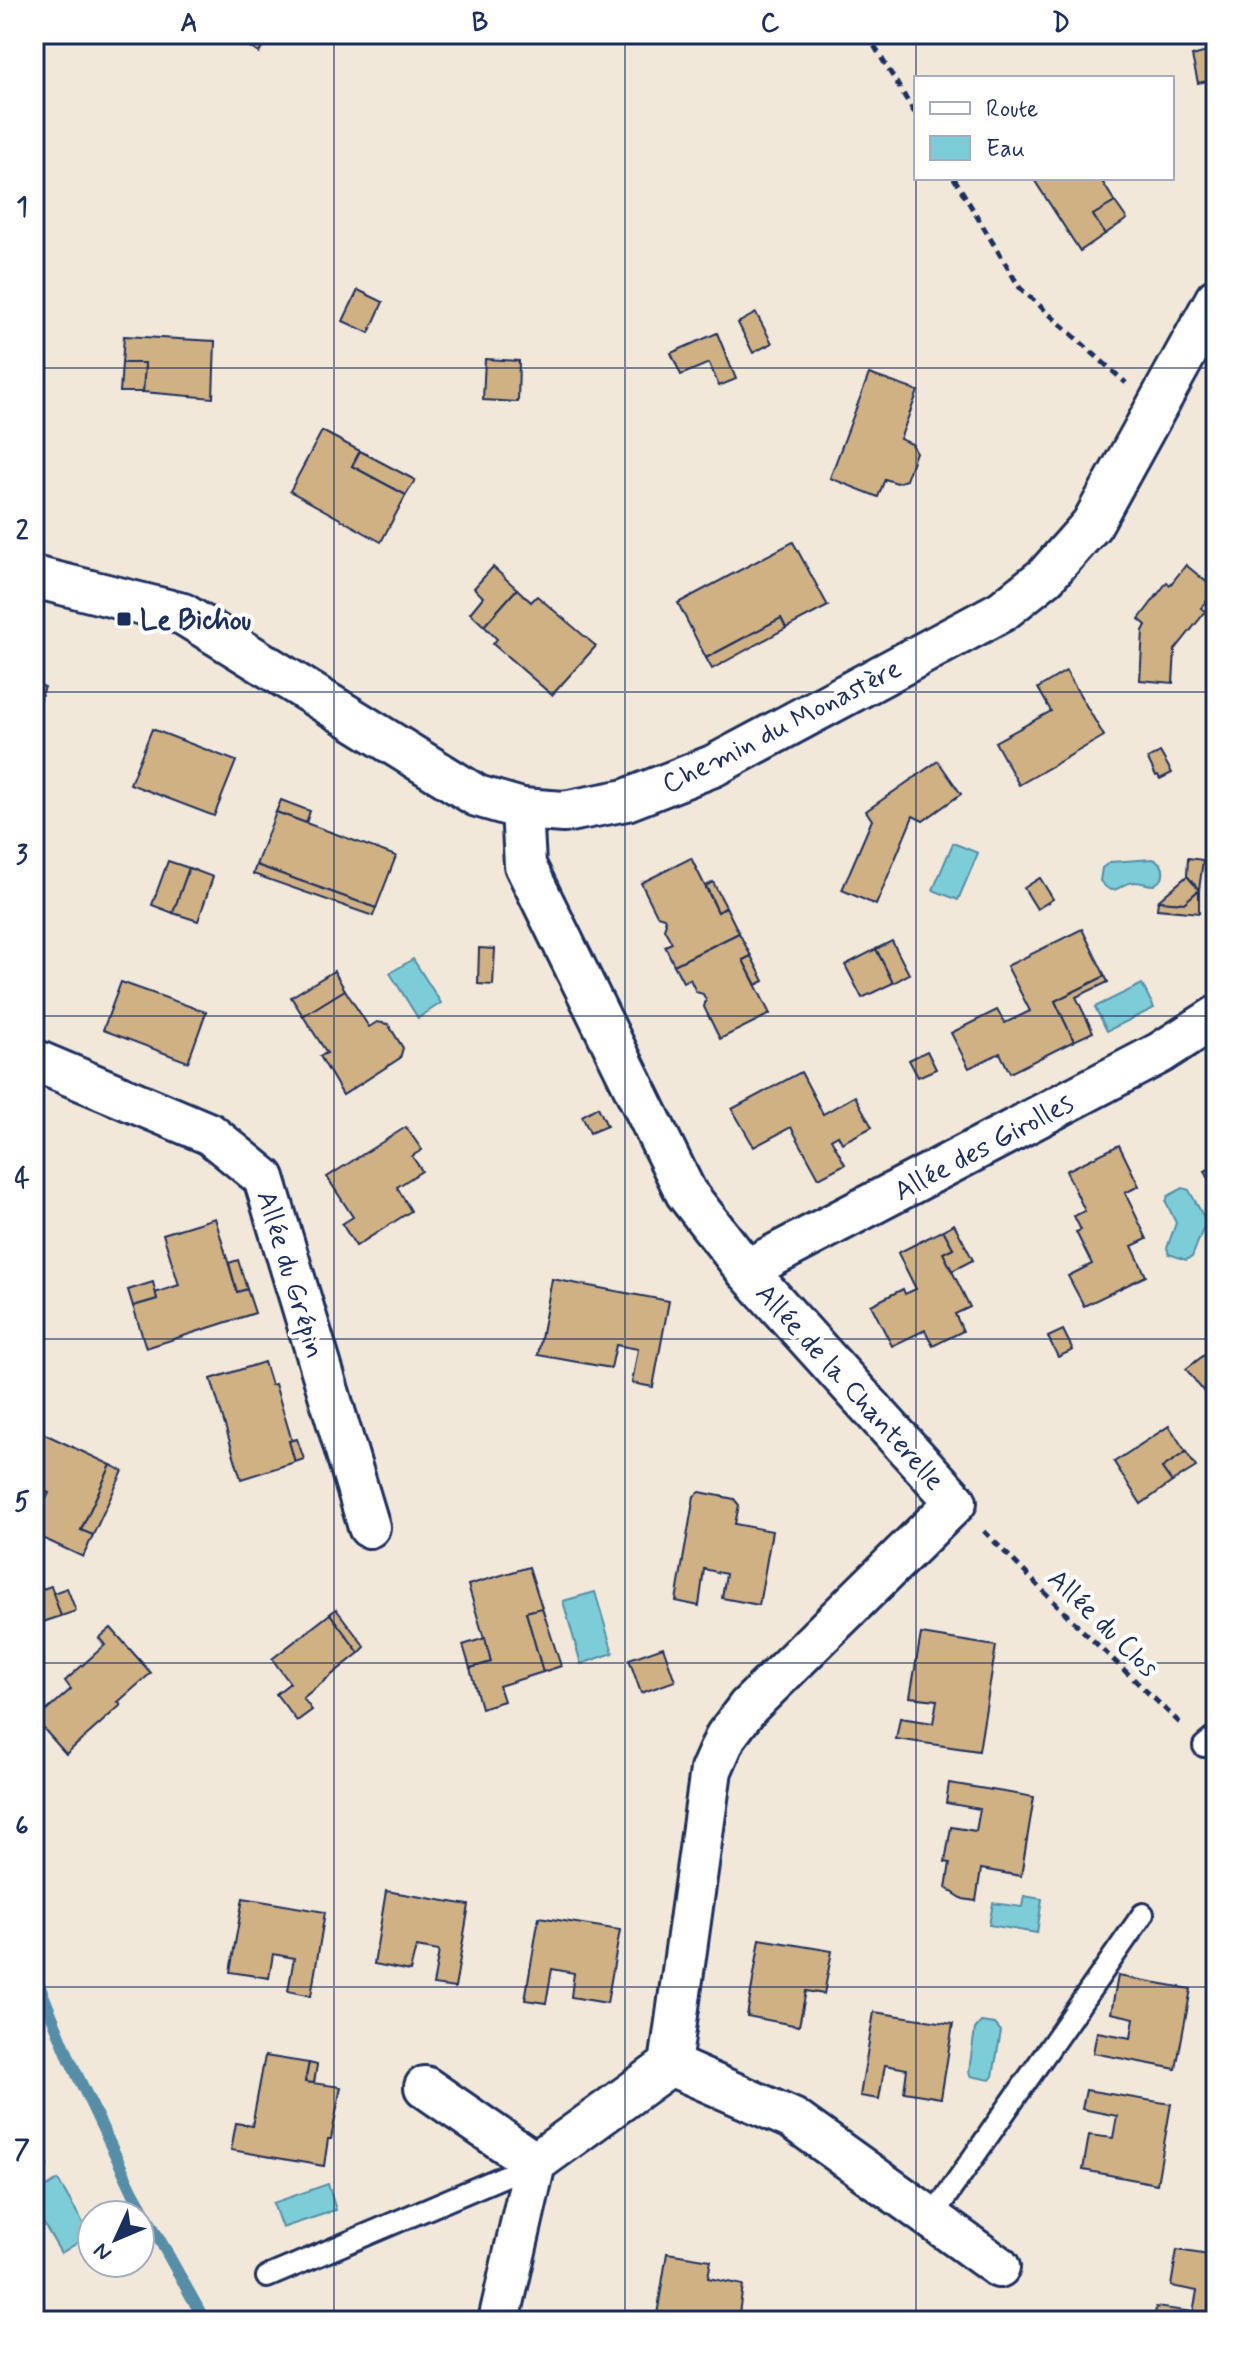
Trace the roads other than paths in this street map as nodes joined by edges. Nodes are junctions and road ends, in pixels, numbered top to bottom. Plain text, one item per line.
1 (1216, 299) edge
2 (34, 577) edge
3 (522, 809) junction
4 (1216, 1017) edge
5 (34, 1060) edge
6 (746, 1270) junction
7 (369, 1527) dead end
8 (1143, 1914) dead end
9 (670, 2065) junction
10 (425, 2087) dead end
11 (535, 2163) junction
12 (931, 2218) junction
13 (999, 2267) dead end
14 (267, 2277) dead end
15 (499, 2321) edge

1 - 3 street, Chemin du Monastère
2 - 3 street, Chemin du Monastère
3 - 6 street, Allée de la Chanterelle
4 - 6 street, Allée des Girolles
5 - 7 street, Allée du Grépin
6 - 9 street, Allée de la Chanterelle
8 - 12 lane
9 - 11 street
9 - 12 street
10 - 11 street
11 - 14 lane
11 - 15 street
12 - 13 street

